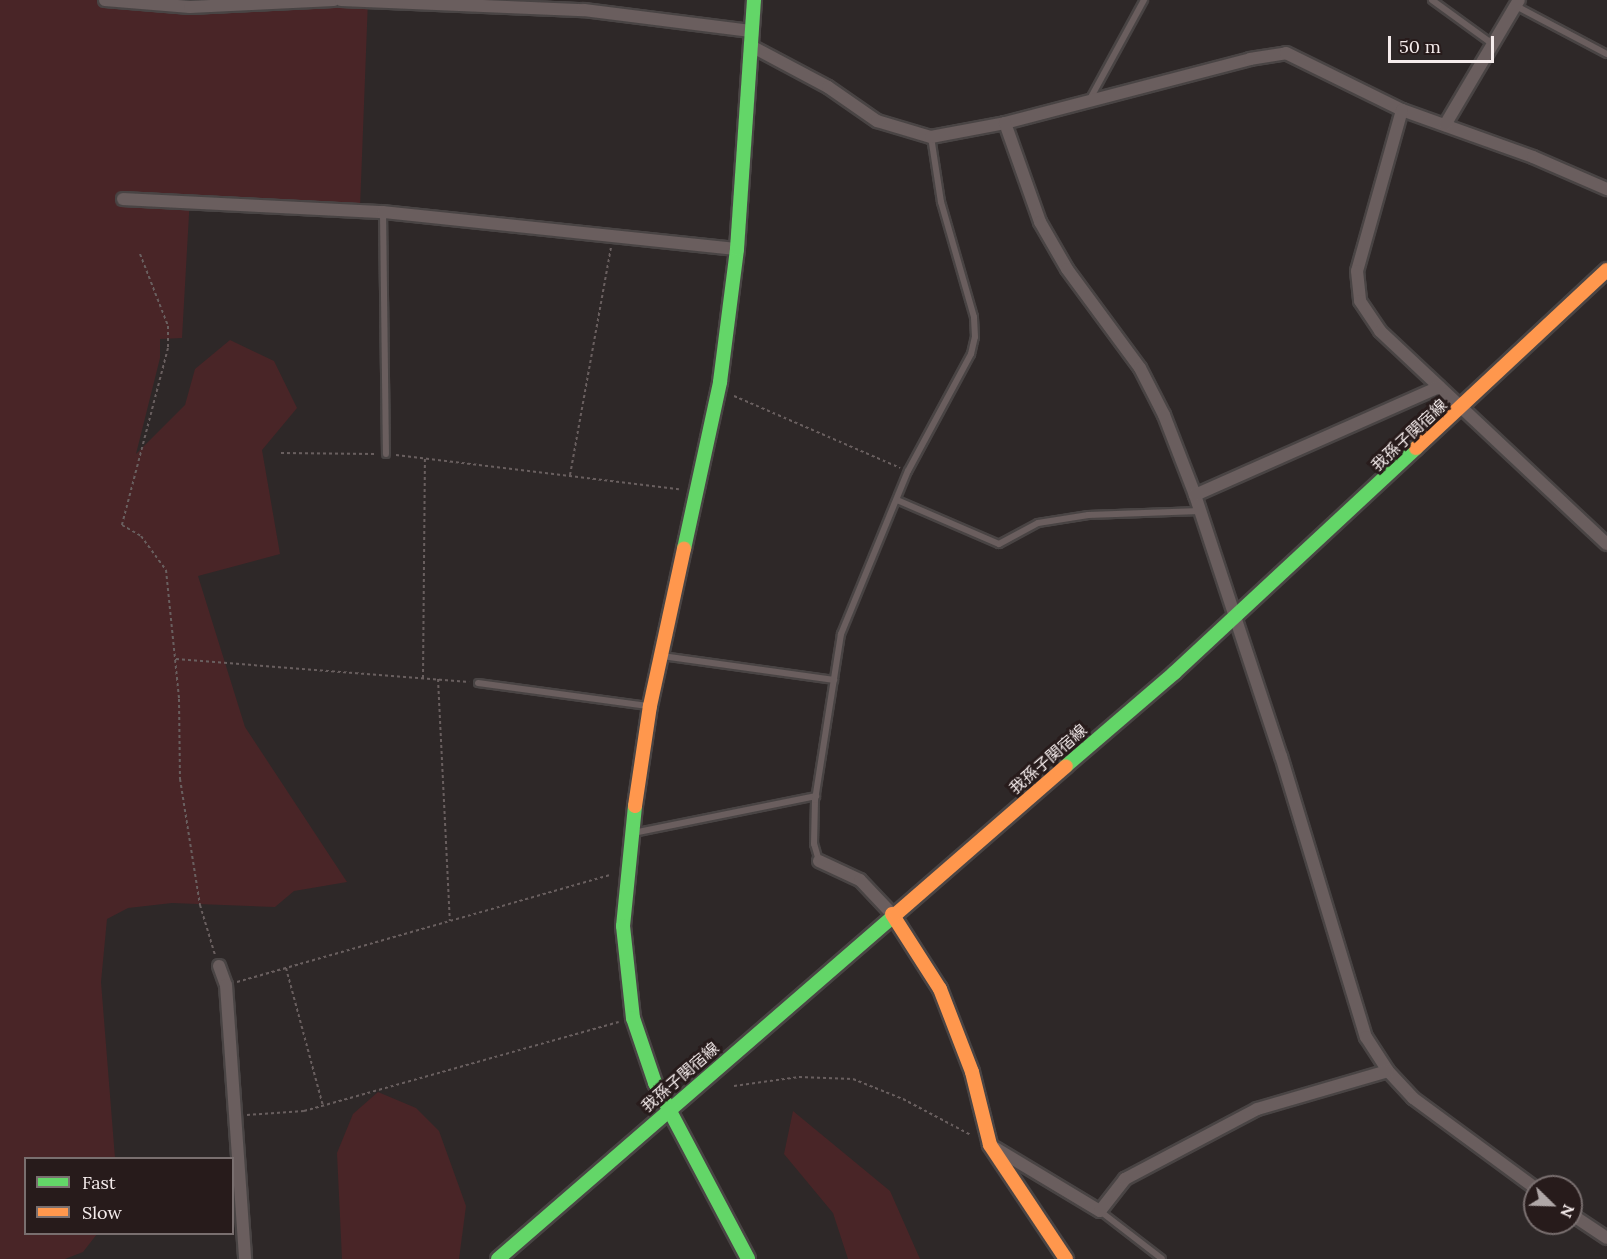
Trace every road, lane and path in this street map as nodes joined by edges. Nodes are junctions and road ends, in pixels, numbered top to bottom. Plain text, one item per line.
1 (105, 0) edge
2 (334, 0) edge
3 (341, 0) edge
4 (601, 0) edge
5 (754, 0) edge
6 (1144, 0) edge
7 (1432, 0) edge
8 (1518, 3) edge
9 (585, 10) junction
10 (751, 31) junction
11 (1495, 45) junction
12 (751, 46) junction
13 (1607, 54) edge
14 (1088, 102) junction
15 (1401, 110) junction
16 (1005, 123) junction
17 (1445, 125) junction
18 (931, 137) junction
19 (1607, 189) edge
20 (123, 199) dead end
21 (383, 212) junction
22 (613, 236) junction
23 (737, 249) junction
24 (140, 254) dead end
25 (1607, 270) edge
26 (1439, 387) junction
27 (719, 390) junction
28 (1462, 409) junction
29 (281, 453) dead end
30 (386, 454) junction
31 (425, 459) junction
32 (908, 471) junction
33 (569, 476) junction
34 (697, 491) junction
35 (1195, 495) junction
36 (897, 500) junction
37 (1200, 511) junction
38 (1607, 544) edge
39 (1235, 619) junction
40 (661, 656) junction
41 (176, 659) junction
42 (423, 678) junction
43 (438, 679) junction
44 (834, 680) junction
45 (478, 683) joint
46 (650, 706) junction
47 (816, 795) junction
48 (632, 833) junction
49 (819, 861) joint
50 (626, 870) junction
51 (892, 914) junction
52 (450, 921) junction
53 (219, 966) joint
54 (286, 968) junction
55 (226, 985) junction
56 (633, 1018) junction
57 (1388, 1071) junction
58 (734, 1086) dead end
59 (324, 1106) junction
60 (667, 1111) junction
61 (234, 1116) junction
62 (990, 1145) junction
63 (1523, 1180) edge
64 (1100, 1211) junction
65 (1583, 1222) edge
66 (1607, 1239) edge
67 (245, 1259) edge
68 (498, 1259) edge
69 (748, 1259) edge
70 (1066, 1259) edge
71 (1162, 1259) edge

1 - 2 street
3 - 9 street
4 - 9 street
5 - 10 street
6 - 14 lane
7 - 11 lane
8 - 11 street
8 - 13 lane
9 - 10 street
10 - 12 street
11 - 17 street
12 - 18 street
12 - 23 street
14 - 15 street
14 - 16 street
15 - 17 street
15 - 26 street
16 - 18 street
16 - 35 street
17 - 19 street
18 - 32 lane
20 - 21 street
21 - 22 street
21 - 30 lane
22 - 23 street
22 - 33 path
23 - 27 street
24 - 41 path
25 - 28 street, 我孫子関宿線
26 - 28 street
26 - 35 street
27 - 32 path
27 - 34 street
28 - 38 street
28 - 39 street, 我孫子関宿線
29 - 30 path
30 - 31 path
31 - 33 path
31 - 42 path
32 - 36 lane
33 - 34 path
34 - 40 street
35 - 37 street
36 - 37 lane
36 - 44 lane
37 - 39 street
39 - 51 street, 我孫子関宿線
39 - 57 street
40 - 44 lane
40 - 46 street
41 - 42 path
41 - 53 path
42 - 43 path
43 - 45 path
43 - 52 path
44 - 47 lane
45 - 46 lane
46 - 48 street
47 - 48 lane
47 - 49 lane
48 - 50 street
49 - 51 street
50 - 52 path
50 - 56 street
51 - 60 street, 我孫子関宿線
51 - 62 street
52 - 54 path
53 - 55 street
54 - 55 path
54 - 59 path
55 - 61 street
56 - 59 path
56 - 60 street
57 - 63 street
57 - 64 street
58 - 62 path
59 - 61 path
60 - 68 street, 我孫子関宿線
60 - 69 street
61 - 67 street
62 - 64 street
62 - 70 street
64 - 71 lane
65 - 66 street

